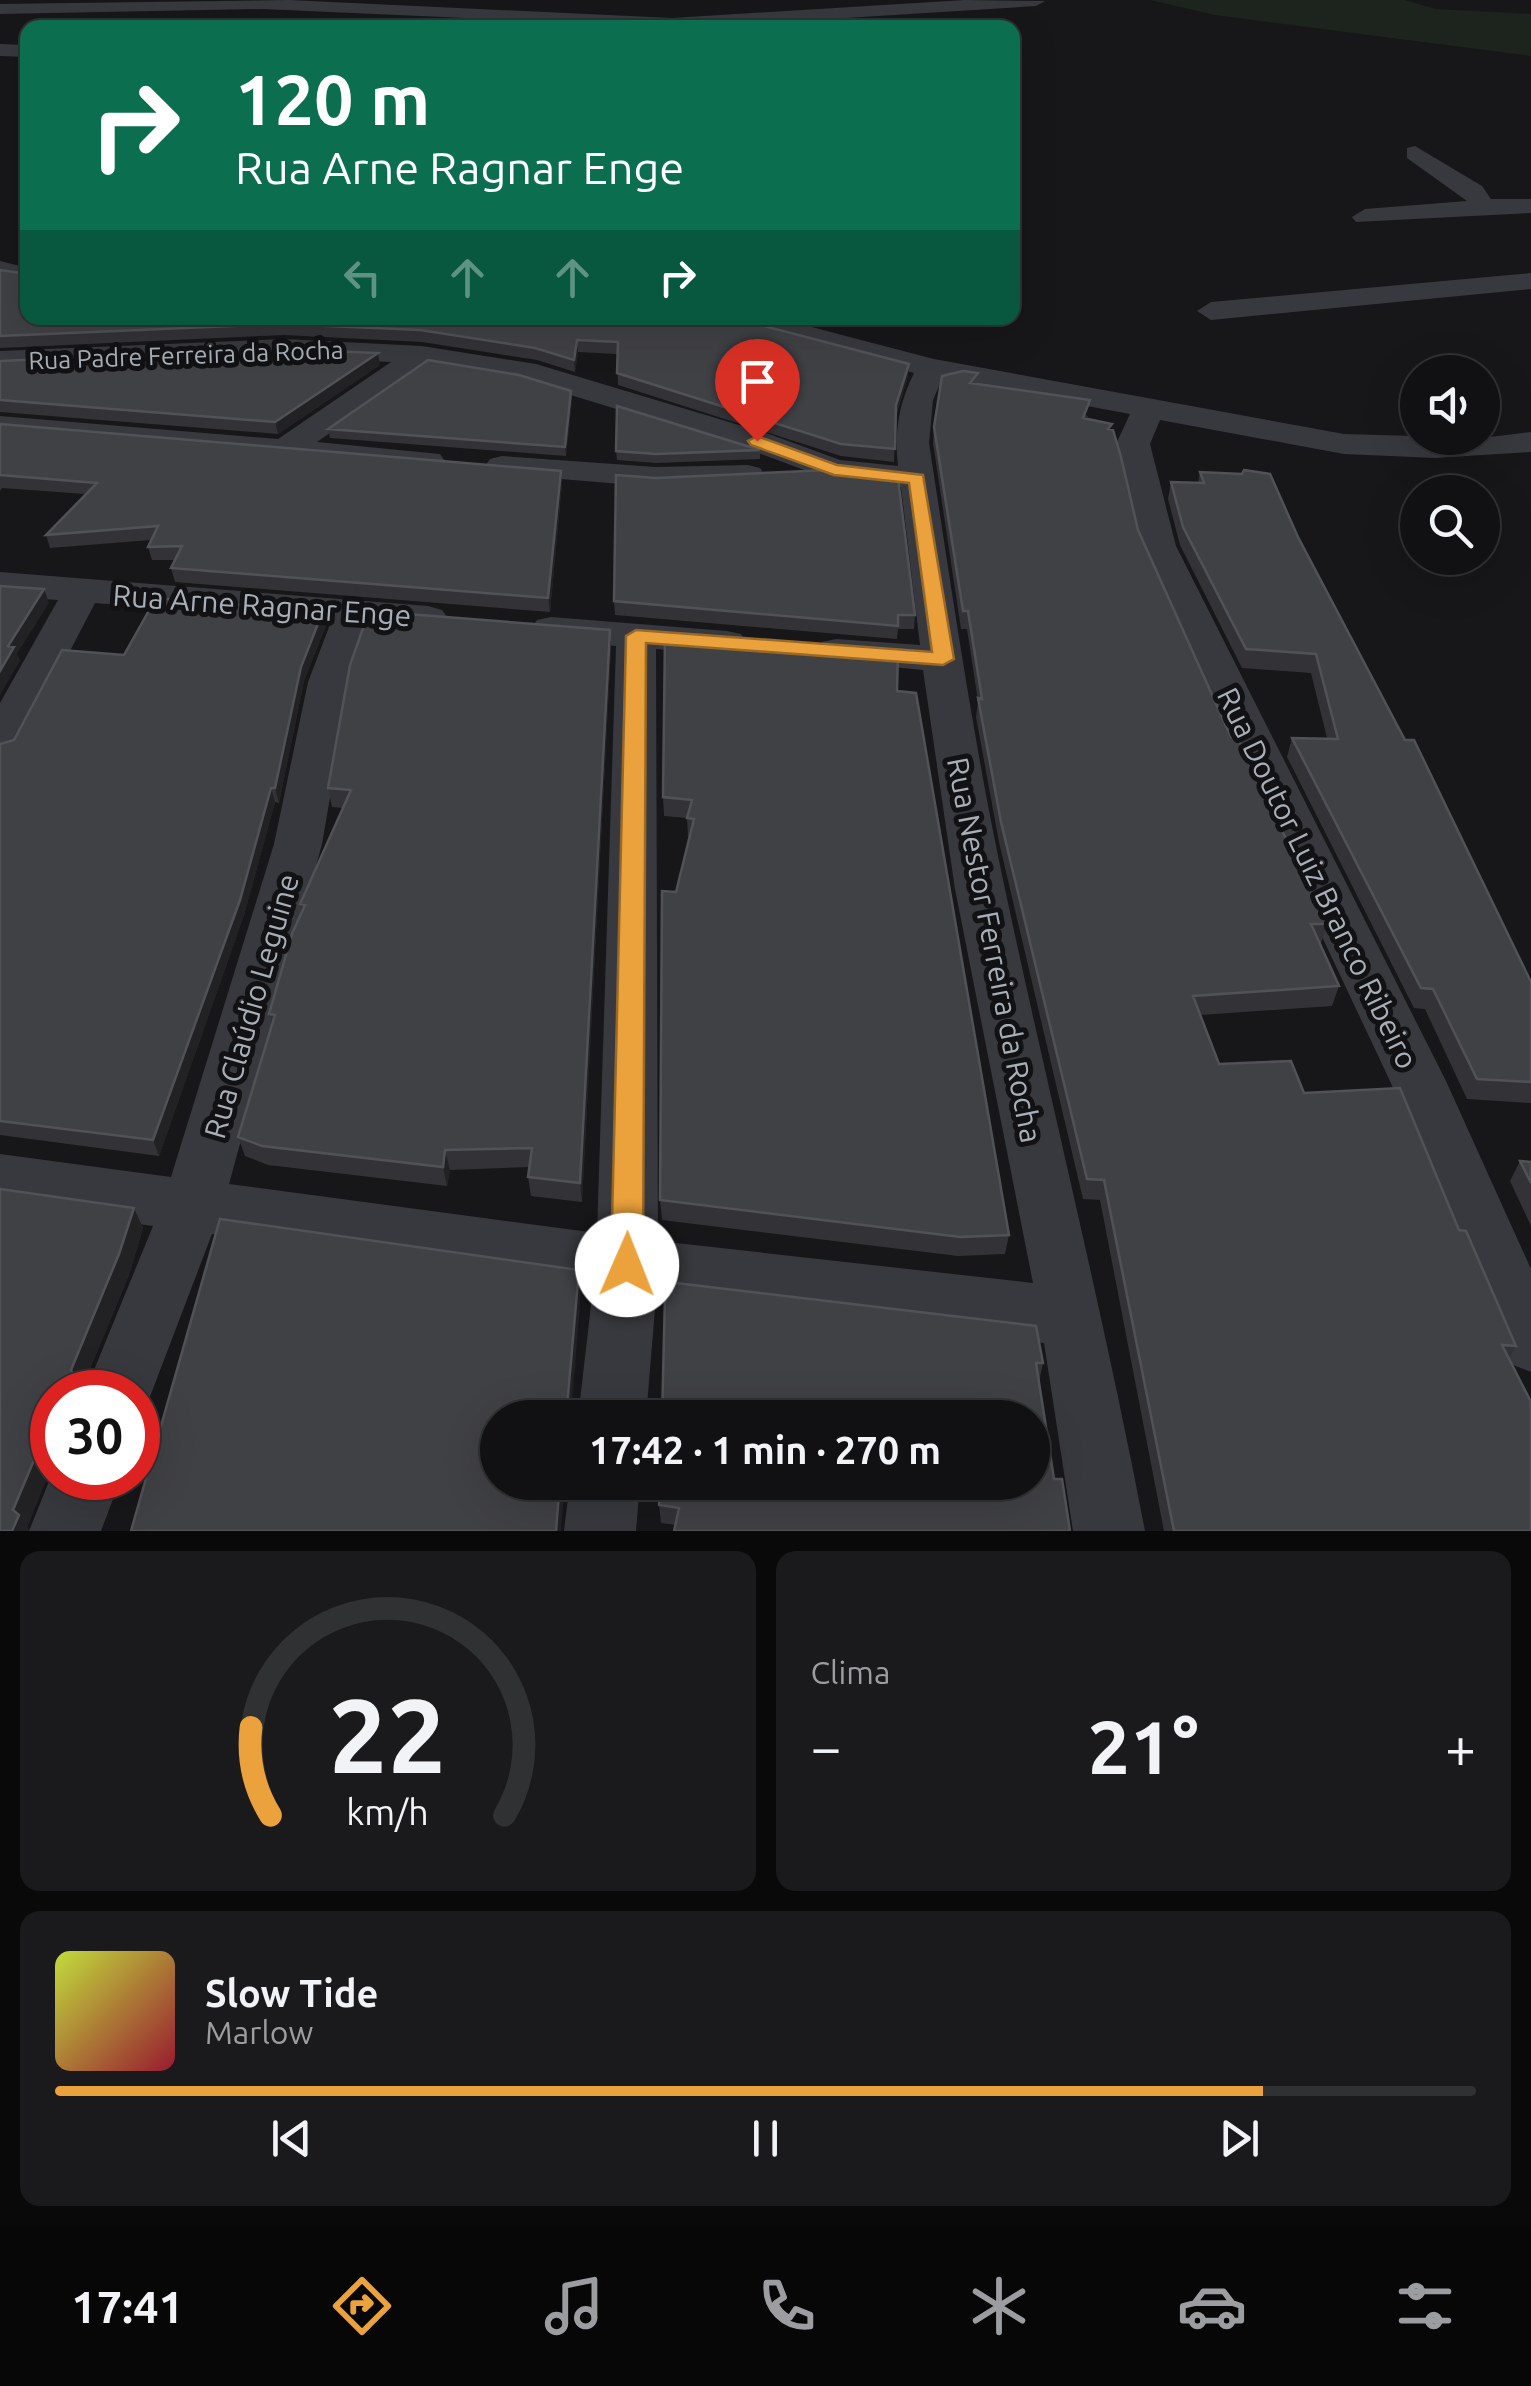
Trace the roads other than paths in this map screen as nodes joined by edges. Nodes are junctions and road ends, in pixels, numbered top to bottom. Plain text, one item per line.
1 (1036, 1) edge
2 (193, 2) edge
3 (0, 9) edge
4 (65, 10) junction
5 (36, 20) edge
6 (609, 20) edge
7 (722, 20) edge
8 (20, 26) edge
9 (16, 27) dead end
10 (1415, 153) dead end
11 (1531, 206) edge
12 (1483, 207) junction
13 (1366, 218) dead end
14 (1531, 280) edge
15 (1211, 311) dead end
16 (772, 325) edge
17 (422, 355) junction
18 (0, 360) edge
19 (932, 368) junction
20 (1147, 411) junction
21 (0, 426) edge
22 (1531, 442) edge
23 (290, 446) junction
24 (834, 470) junction
25 (917, 478) junction
26 (0, 584) edge
27 (82, 591) junction
28 (356, 612) junction
29 (636, 636) junction
30 (943, 659) junction
31 (0, 742) edge
32 (0, 1179) edge
33 (194, 1203) junction
34 (627, 1265) junction
35 (1072, 1316) junction
36 (1531, 1342) edge
37 (128, 1370) edge
38 (614, 1400) edge
39 (77, 1500) edge
40 (603, 1500) edge
41 (65, 1531) edge
42 (600, 1531) edge
43 (1109, 1531) edge

1 - 7 street
2 - 4 street
2 - 6 street
3 - 4 street
4 - 5 street
8 - 9 street
10 - 12 street
11 - 12 street
12 - 13 street
14 - 15 street
16 - 19 street
17 - 18 street, Rua Padre Ferreira da Rocha
17 - 23 street
17 - 24 street, Rua Padre Ferreira da Rocha
19 - 20 street
19 - 25 street, Rua Nestor Ferreira da Rocha
20 - 22 street
20 - 36 street, Rua Doutor Luiz Branco Ribeiro
21 - 23 street, Rua Padre Ferreira da Rocha
23 - 24 street, Rua Padre Ferreira da Rocha
24 - 25 street, Rua Padre Ferreira da Rocha
25 - 30 street, Rua Nestor Ferreira da Rocha
26 - 27 street, Rua Arne Ragnar Enge
27 - 28 street, Rua Arne Ragnar Enge
27 - 31 street
28 - 29 street, Rua Arne Ragnar Enge
28 - 33 street, Rua Claúdio Leguine
29 - 30 street, Rua Arne Ragnar Enge
29 - 34 street
30 - 35 street, Rua Nestor Ferreira da Rocha
32 - 33 street
33 - 34 street
33 - 37 street, Rua Claúdio Leguine
34 - 35 street
34 - 38 street
35 - 43 street, Rua Nestor Ferreira da Rocha
39 - 41 street
40 - 42 street

